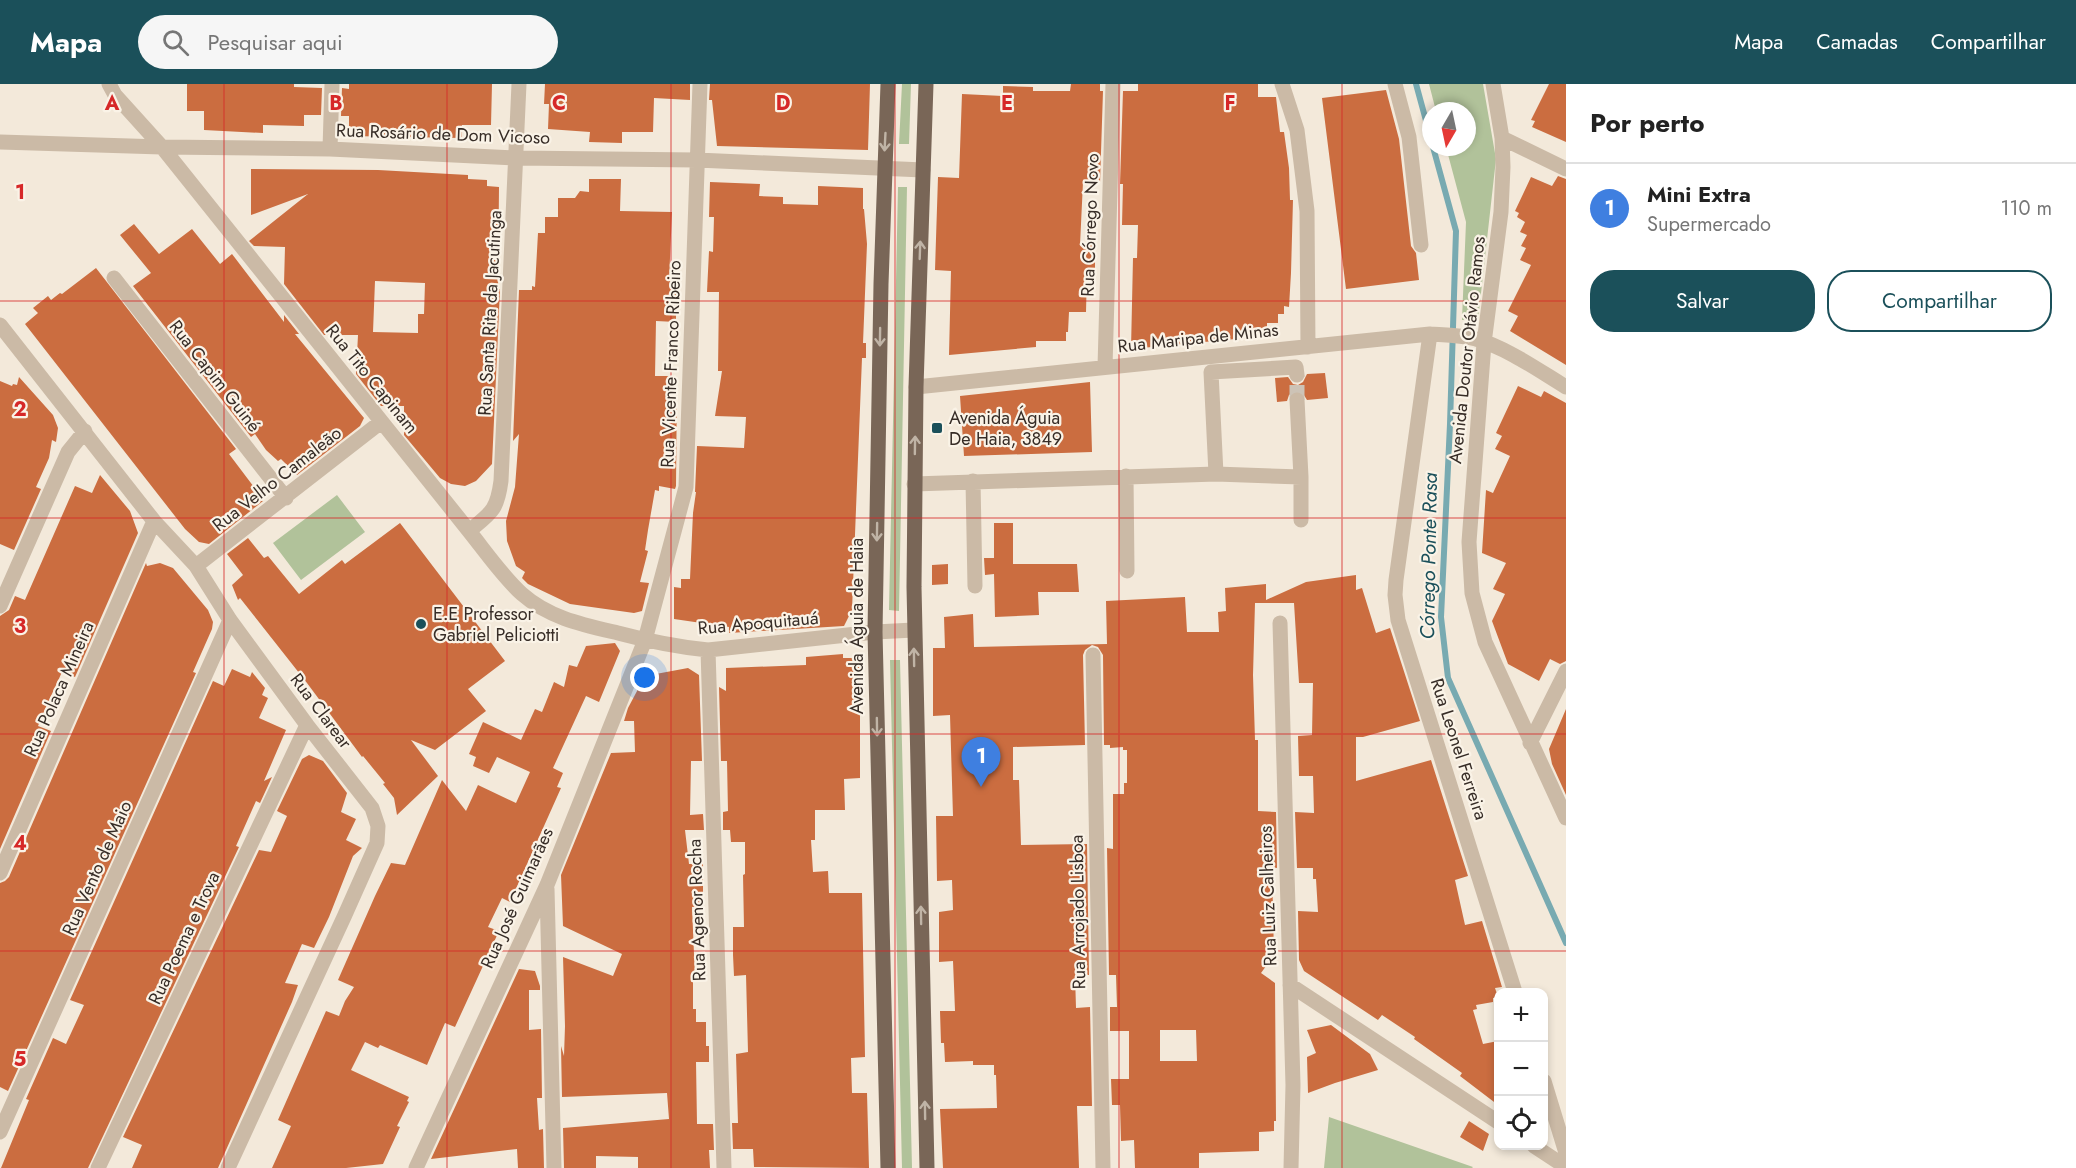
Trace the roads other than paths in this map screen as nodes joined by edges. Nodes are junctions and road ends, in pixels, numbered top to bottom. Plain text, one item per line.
1 (109, 84) edge
2 (332, 84) edge
3 (519, 84) edge
4 (700, 84) edge
5 (888, 84) edge
6 (926, 84) edge
7 (1113, 84) edge
8 (1282, 84) edge
9 (1395, 84) edge
10 (1493, 84) edge
11 (1502, 138) junction
12 (0, 142) edge
13 (162, 147) junction
14 (330, 148) junction
15 (517, 158) junction
16 (697, 160) junction
17 (884, 169) junction
18 (1566, 169) edge
19 (923, 170) junction
20 (1421, 245) dead end
21 (114, 278) dead end
22 (1432, 334) junction
23 (3, 336) edge
24 (1480, 341) junction
25 (1308, 347) junction
26 (1105, 367) junction
27 (1297, 375) dead end
28 (916, 387) junction
29 (1566, 387) edge
30 (1297, 400) tunnel mouth
31 (381, 422) junction
32 (85, 431) junction
33 (1216, 474) junction
34 (1126, 476) junction
35 (1301, 477) junction
36 (973, 481) junction
37 (914, 484) junction
38 (286, 498) junction
39 (1301, 520) dead end
40 (154, 521) junction
41 (469, 531) junction
42 (196, 566) junction
43 (1127, 571) dead end
44 (975, 586) dead end
45 (0, 606) edge
46 (230, 620) junction
47 (1280, 623) dead end
48 (914, 630) junction
49 (875, 632) junction
50 (645, 640) junction
51 (708, 650) junction
52 (1094, 655) dead end
53 (1566, 671) edge
54 (307, 725) junction
55 (1530, 742) junction
56 (1566, 818) edge
57 (0, 873) edge
58 (547, 885) junction
59 (1290, 985) junction
60 (1513, 988) edge
61 (1548, 1095) edge
62 (1494, 1119) edge
63 (0, 1132) edge
64 (1540, 1150) edge
65 (1566, 1153) edge
66 (1566, 1167) edge
67 (98, 1168) edge
68 (228, 1168) edge
69 (416, 1168) edge
70 (554, 1168) edge
71 (724, 1168) edge
72 (888, 1168) edge
73 (927, 1168) edge
74 (1102, 1168) edge
75 (1291, 1168) edge

1 - 13 street, Rua Tito Capinam
2 - 14 street
3 - 15 street, Rua Santa Rita da Jacutinga
4 - 16 street, Rua Vicente Franco Ribeiro
5 -> 17 main road, Avenida Águia de Haia
6 - 19 main road
7 - 26 street, Rua Córrego Novo
8 - 25 street
9 - 20 street
10 - 11 street, Avenida Doutor Otávio Ramos
11 - 18 street
11 - 24 street, Avenida Doutor Otávio Ramos
12 - 13 street, Rua Rosário de Dom Vicoso
13 - 14 street, Rua Rosário de Dom Vicoso
13 - 31 street, Rua Tito Capinam
14 - 15 street, Rua Rosário de Dom Vicoso
15 - 16 street, Rua Rosário de Dom Vicoso
15 - 41 street, Rua Santa Rita da Jacutinga
16 - 17 street, Rua Rosário de Dom Vicoso
16 - 50 street, Rua Vicente Franco Ribeiro
17 - 19 street, Rua Rosário de Dom Vicoso
17 -> 49 main road, Avenida Águia de Haia
28 -> 19 main road
21 - 38 street, Rua Capim Guiné
22 - 24 street, Rua Maripa de Minas
22 - 25 street, Rua Maripa de Minas
22 - 60 street, Rua Leonel Ferreira
23 - 32 street, Rua Clarear
24 - 29 street, Rua Maripa de Minas
24 - 55 street, Avenida Doutor Otávio Ramos
25 - 26 street, Rua Maripa de Minas
26 - 28 street, Rua Maripa de Minas
27 - 33 street
37 -> 28 main road
30 - 35 street
31 - 38 street, Rua Velho Camaleão
31 - 41 street, Rua Tito Capinam
32 - 40 street, Rua Clarear
32 - 45 street
33 - 34 street
33 - 35 street
34 - 36 street
34 - 43 street
35 - 39 street
36 - 37 street
36 - 44 street
37 - 48 main road
38 - 42 street, Rua Velho Camaleão
40 - 42 street, Rua Clarear
40 - 57 street, Rua Polaca Mineira
41 - 50 street, Rua Tito Capinam
42 - 46 street, Rua Clarear
46 - 54 street, Rua Clarear
46 - 63 street, Rua Vento de Maio
47 - 59 street, Rua Luiz Calheiros
48 - 49 street, Rua Apoquitauá
73 -> 48 main road
49 - 51 street, Rua Apoquitauá
49 -> 72 main road, Avenida Águia de Haia
50 - 51 street, Rua Apoquitauá
50 - 58 street, Rua José Guimarães
51 - 71 street, Rua Agenor Rocha
52 - 74 street, Rua Arrojado Lisboa
53 - 55 street
54 - 67 street, Rua Poema e Trova
54 - 68 street, Rua Clarear
55 - 56 street, Avenida Doutor Otávio Ramos
58 - 69 street, Rua José Guimarães
58 - 70 street
59 - 62 street
59 - 75 street, Rua Luiz Calheiros
61 - 65 street
64 - 66 street

